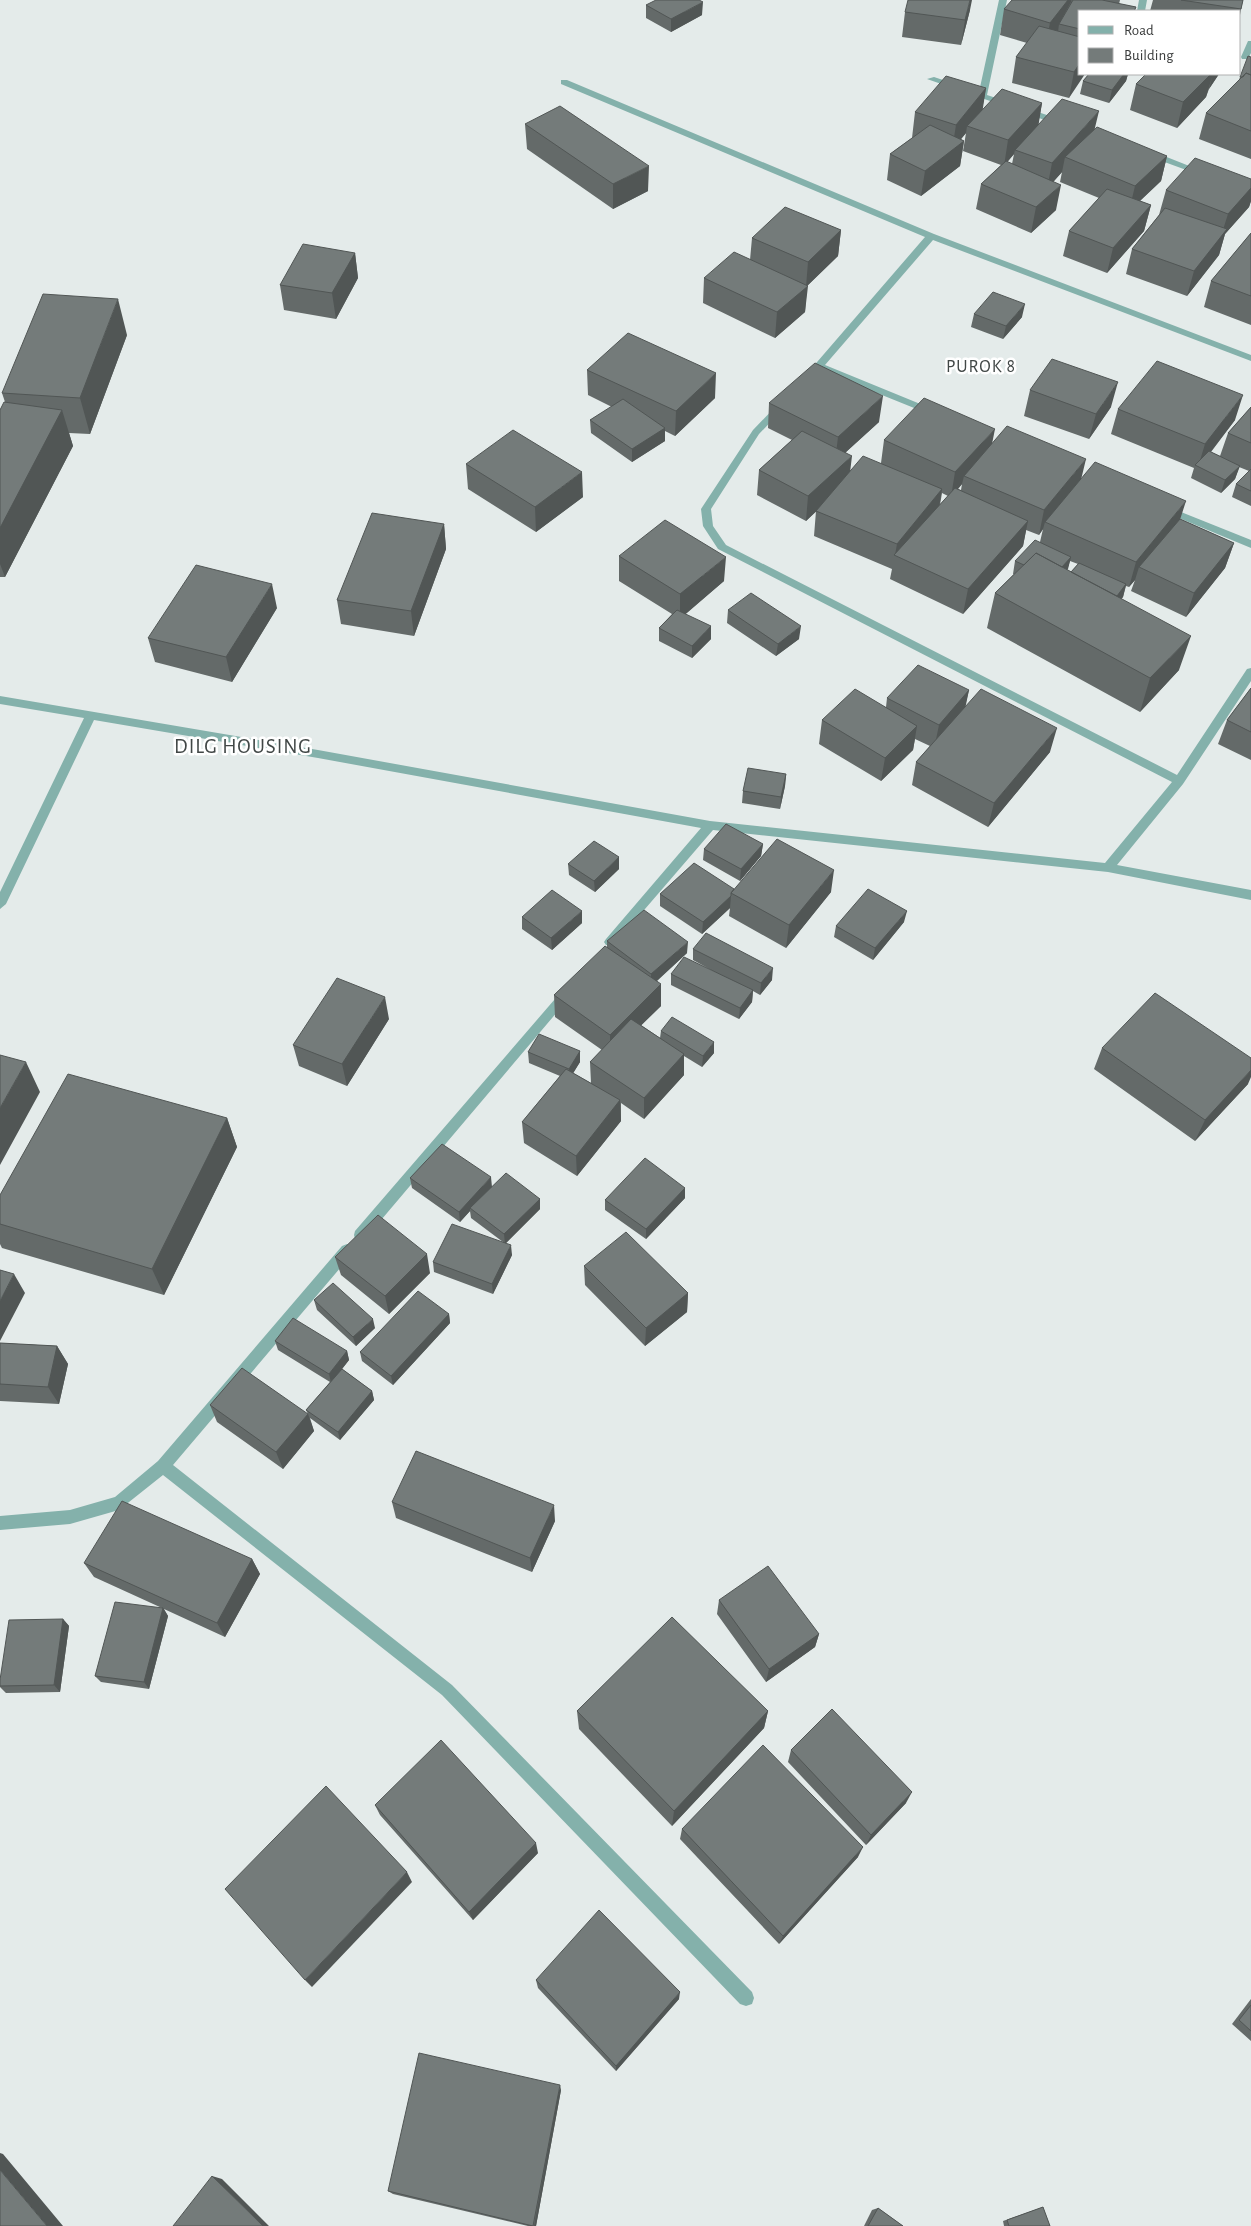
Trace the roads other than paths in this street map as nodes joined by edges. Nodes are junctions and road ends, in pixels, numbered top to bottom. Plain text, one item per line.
1 (1003, 0) edge
2 (1251, 43) edge
3 (1245, 57) edge
4 (931, 79) dead end
5 (564, 82) dead end
6 (983, 95) junction
7 (1076, 128) edge
8 (1140, 150) edge
9 (1214, 177) edge
10 (931, 236) junction
11 (1251, 358) edge
12 (819, 366) junction
13 (800, 385) edge
14 (788, 398) edge
15 (939, 415) edge
16 (1159, 506) edge
17 (1251, 544) edge
18 (1251, 672) edge
19 (0, 700) edge
20 (90, 715) junction
21 (1178, 781) junction
22 (710, 825) junction
23 (1108, 868) junction
24 (1251, 895) edge
25 (0, 904) edge
26 (601, 953) edge
27 (575, 983) edge
28 (163, 1466) junction
29 (0, 1523) edge
30 (746, 1998) dead end

1 - 6 street
2 - 3 street
4 - 6 street
5 - 10 street
6 - 7 street
8 - 9 street
10 - 11 street
10 - 12 street
12 - 13 street
12 - 15 street
14 - 21 street
16 - 17 street
18 - 21 street
19 - 20 street
20 - 22 street
20 - 25 street
21 - 23 street
22 - 23 street
22 - 26 street
23 - 24 street
27 - 28 street
28 - 29 street
28 - 30 street

